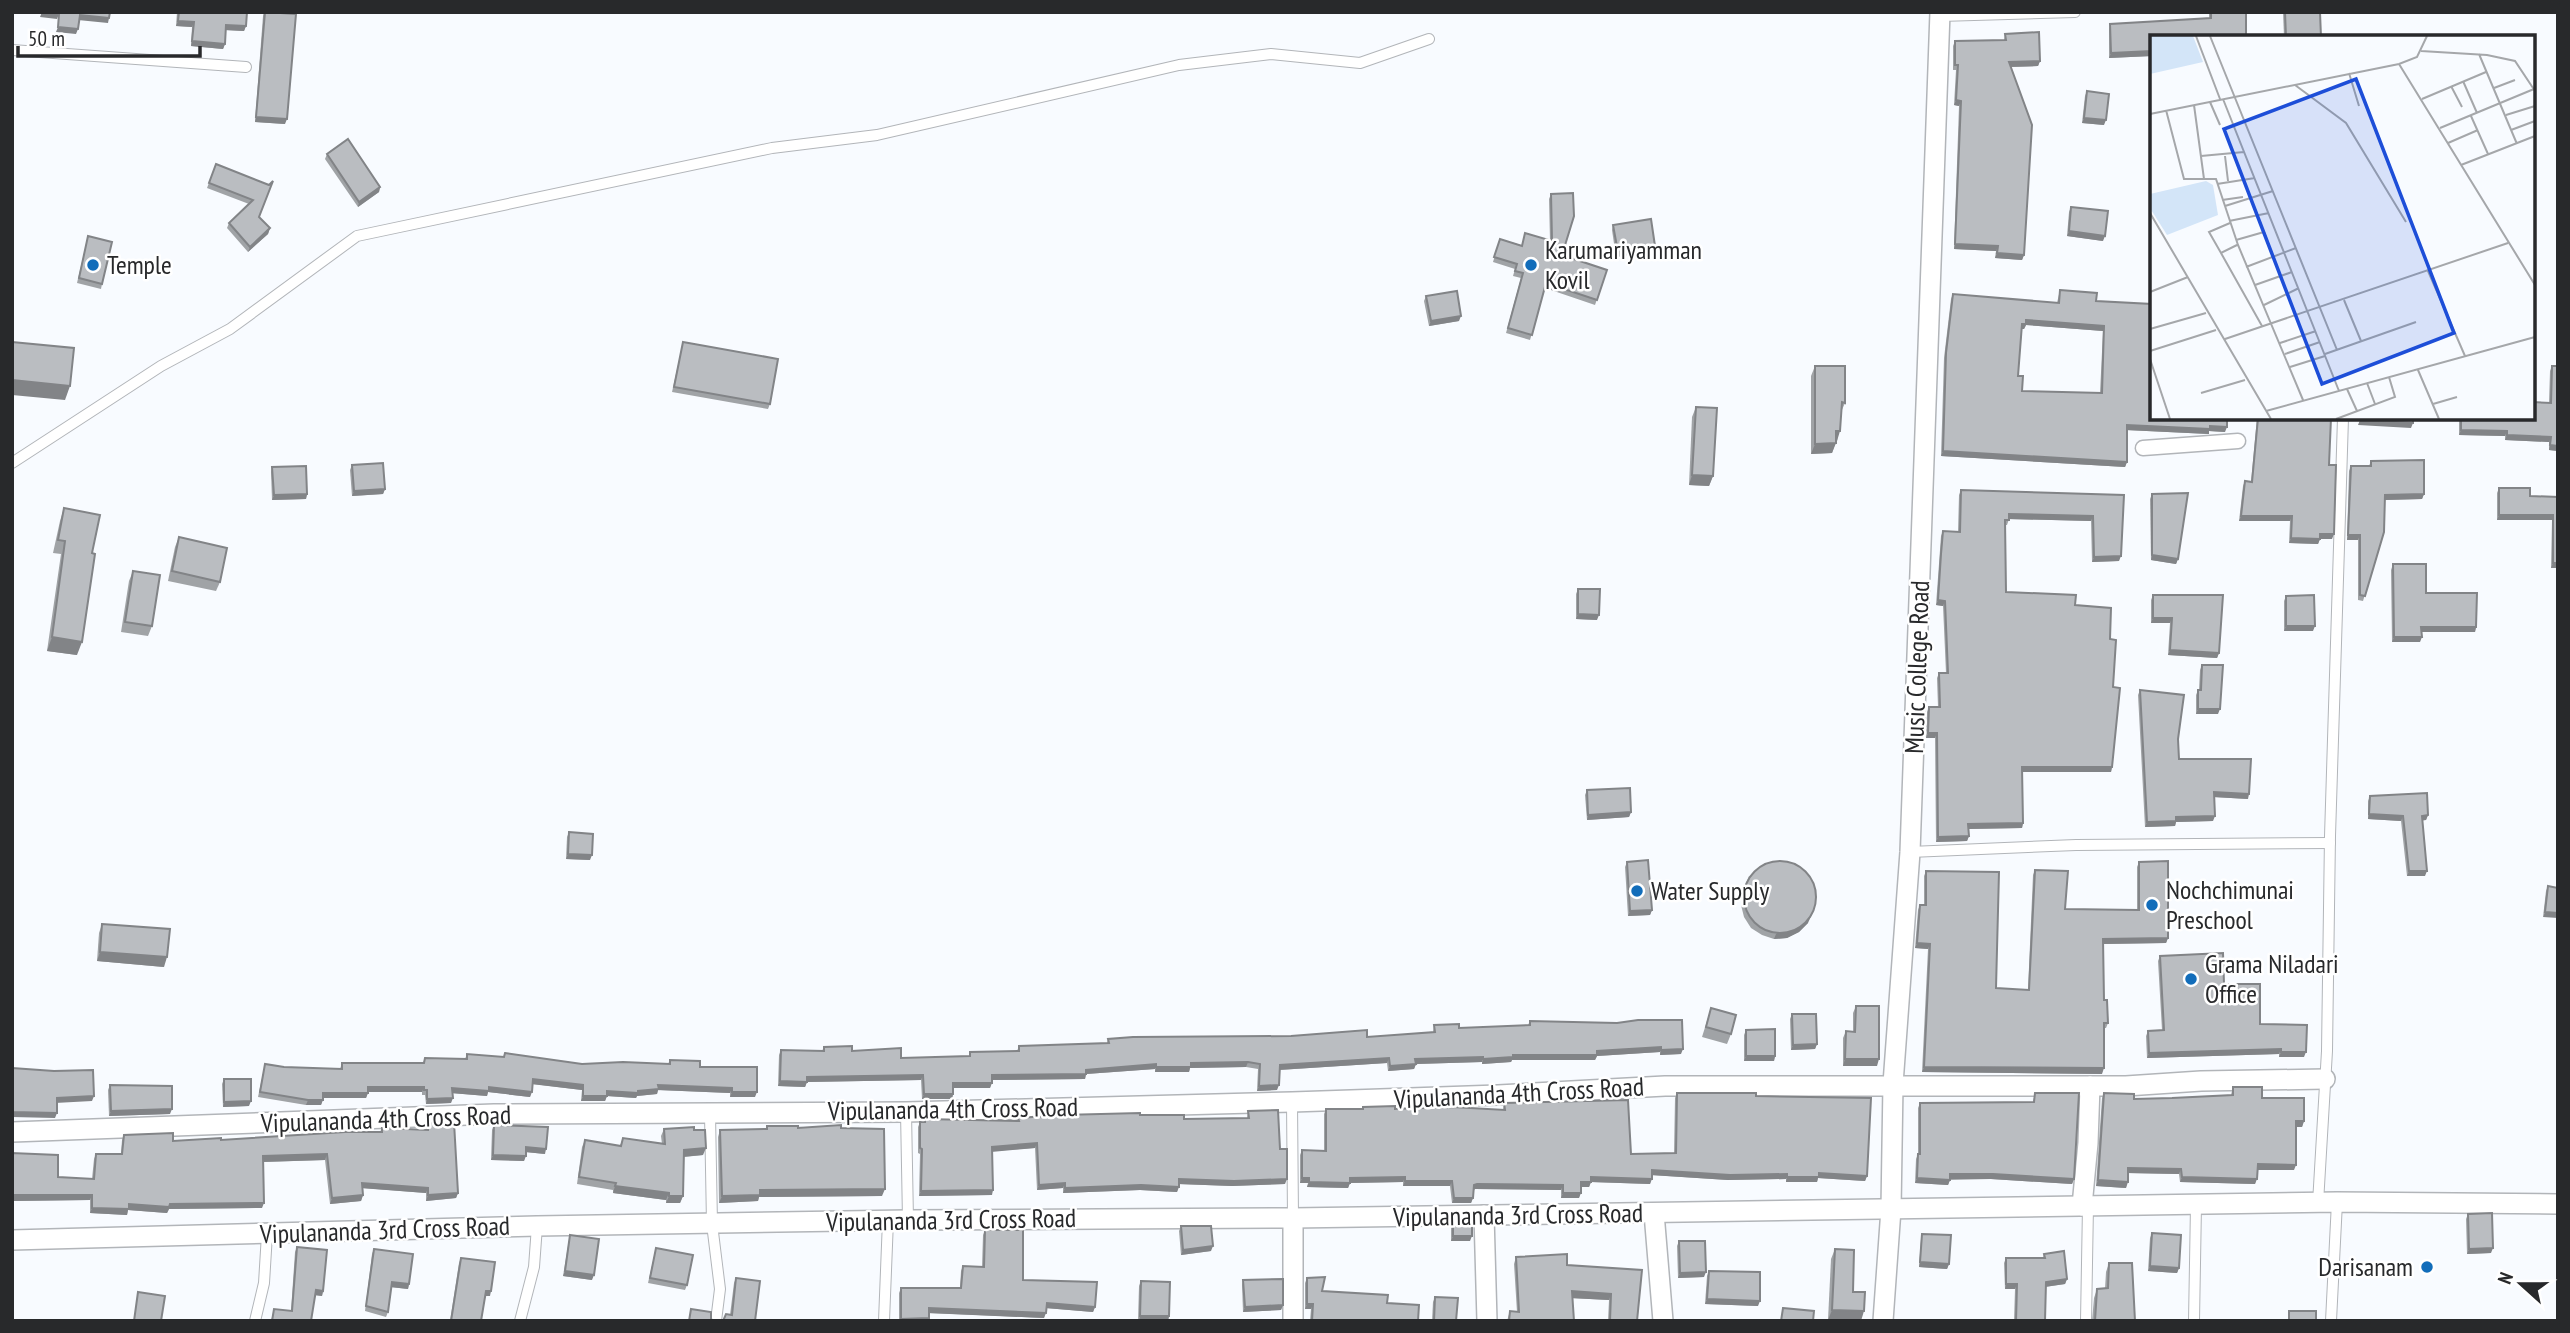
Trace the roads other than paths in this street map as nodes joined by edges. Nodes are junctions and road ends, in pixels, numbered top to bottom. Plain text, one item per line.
1 (2075, 12) edge
2 (1940, 14) edge
3 (1429, 39) dead end
4 (12, 50) edge
5 (246, 67) dead end
6 (2343, 420) edge
7 (2238, 441) dead end
8 (2143, 448) dead end
9 (12, 463) edge
10 (2330, 843) junction
11 (1910, 852) junction
12 (2325, 1079) junction
13 (1893, 1084) junction
14 (2090, 1086) junction
15 (1292, 1102) junction
16 (906, 1112) junction
17 (710, 1114) junction
18 (12, 1132) edge
19 (2327, 1203) junction
20 (2558, 1204) edge
21 (2196, 1205) junction
22 (2085, 1206) junction
23 (1891, 1209) junction
24 (1654, 1213) junction
25 (1484, 1215) junction
26 (1293, 1218) junction
27 (887, 1220) junction
28 (908, 1220) junction
29 (712, 1224) junction
30 (537, 1226) junction
31 (267, 1234) junction
32 (12, 1240) edge
33 (255, 1321) edge
34 (520, 1321) edge
35 (716, 1321) edge
36 (884, 1321) edge
37 (1293, 1321) edge
38 (1487, 1321) edge
39 (1663, 1321) edge
40 (1883, 1321) edge
41 (2086, 1321) edge
42 (2194, 1321) edge
43 (2331, 1321) edge

1 - 2 lane
2 - 11 street, Music College Road
3 - 9 lane
4 - 5 lane
6 - 10 lane
7 - 8 street
10 - 11 lane
10 - 12 lane
11 - 13 street, Music College Road
12 - 14 street, Vipulananda 4th Cross Road
12 - 19 lane
13 - 14 street, Vipulananda 4th Cross Road
13 - 15 street, Vipulananda 4th Cross Road
13 - 23 street, Music College Road
14 - 22 street
15 - 16 street, Vipulananda 4th Cross Road
15 - 26 lane
16 - 17 street, Vipulananda 4th Cross Road
16 - 28 lane
17 - 18 street, Vipulananda 4th Cross Road
17 - 29 lane
19 - 20 street, Vipulananda 3rd Cross Road
19 - 21 street, Vipulananda 3rd Cross Road
19 - 43 lane
21 - 22 street, Vipulananda 3rd Cross Road
21 - 42 lane
22 - 23 street, Vipulananda 3rd Cross Road
22 - 41 lane
23 - 24 street, Vipulananda 3rd Cross Road
23 - 40 street, Music College Road
24 - 25 street, Vipulananda 3rd Cross Road
24 - 39 street
25 - 26 street, Vipulananda 3rd Cross Road
25 - 38 street
26 - 28 street, Vipulananda 3rd Cross Road
26 - 37 street
27 - 28 street, Vipulananda 3rd Cross Road
27 - 29 street, Vipulananda 3rd Cross Road
27 - 36 lane
29 - 30 street, Vipulananda 3rd Cross Road
29 - 35 lane
30 - 31 street, Vipulananda 3rd Cross Road
30 - 34 lane
31 - 32 street, Vipulananda 3rd Cross Road
31 - 33 lane

